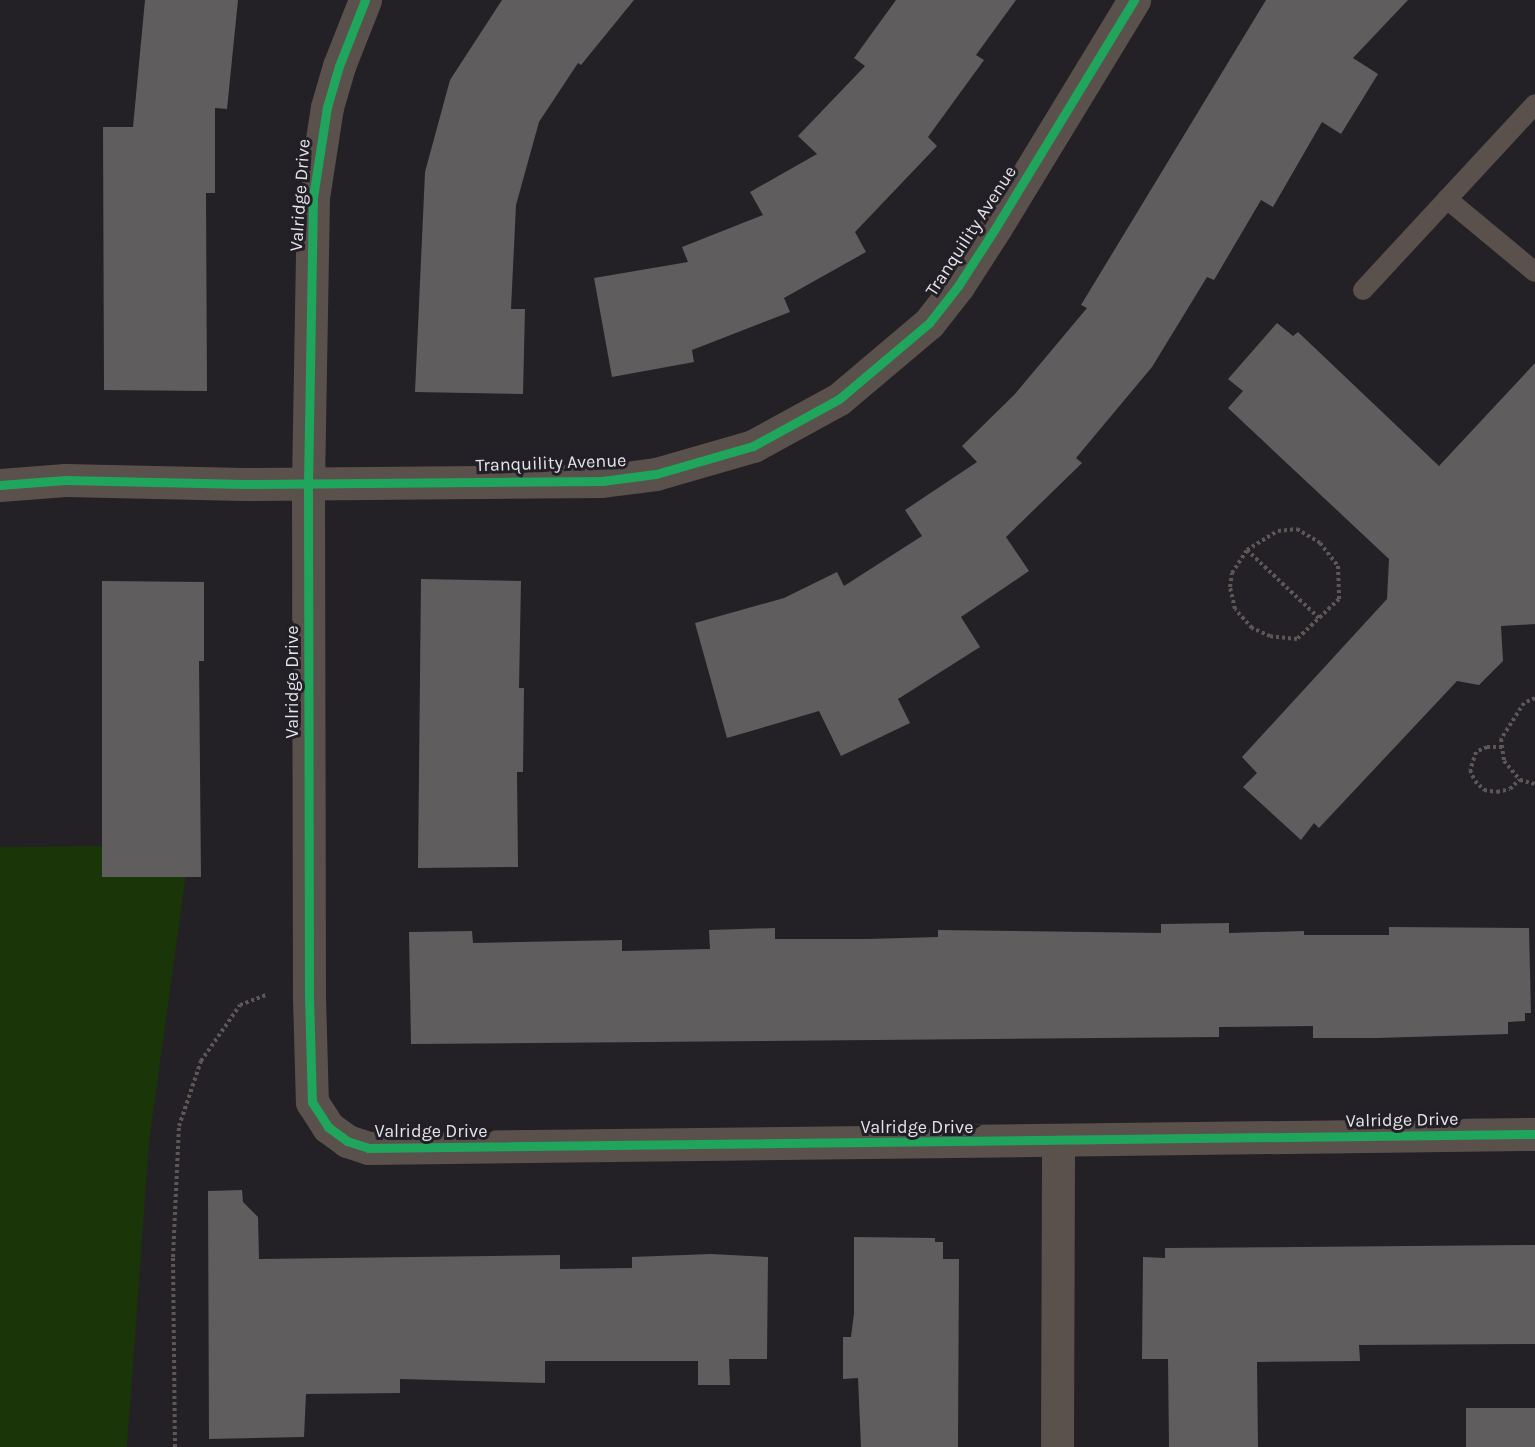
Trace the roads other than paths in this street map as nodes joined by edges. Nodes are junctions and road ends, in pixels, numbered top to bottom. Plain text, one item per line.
1 (365, 0) edge
2 (1134, 0) edge
3 (1535, 104) edge
4 (1447, 199) junction
5 (1535, 272) edge
6 (1363, 290) dead end
7 (308, 484) junction
8 (0, 485) edge
9 (1535, 1134) edge
10 (1058, 1143) junction
11 (1058, 1447) edge

1 - 7 street, Valridge Drive
2 - 7 street, Tranquility Avenue
3 - 4 lane
4 - 5 lane
4 - 6 lane
7 - 8 street, Tranquility Avenue
7 - 10 street, Valridge Drive
9 - 10 street, Valridge Drive
10 - 11 street

